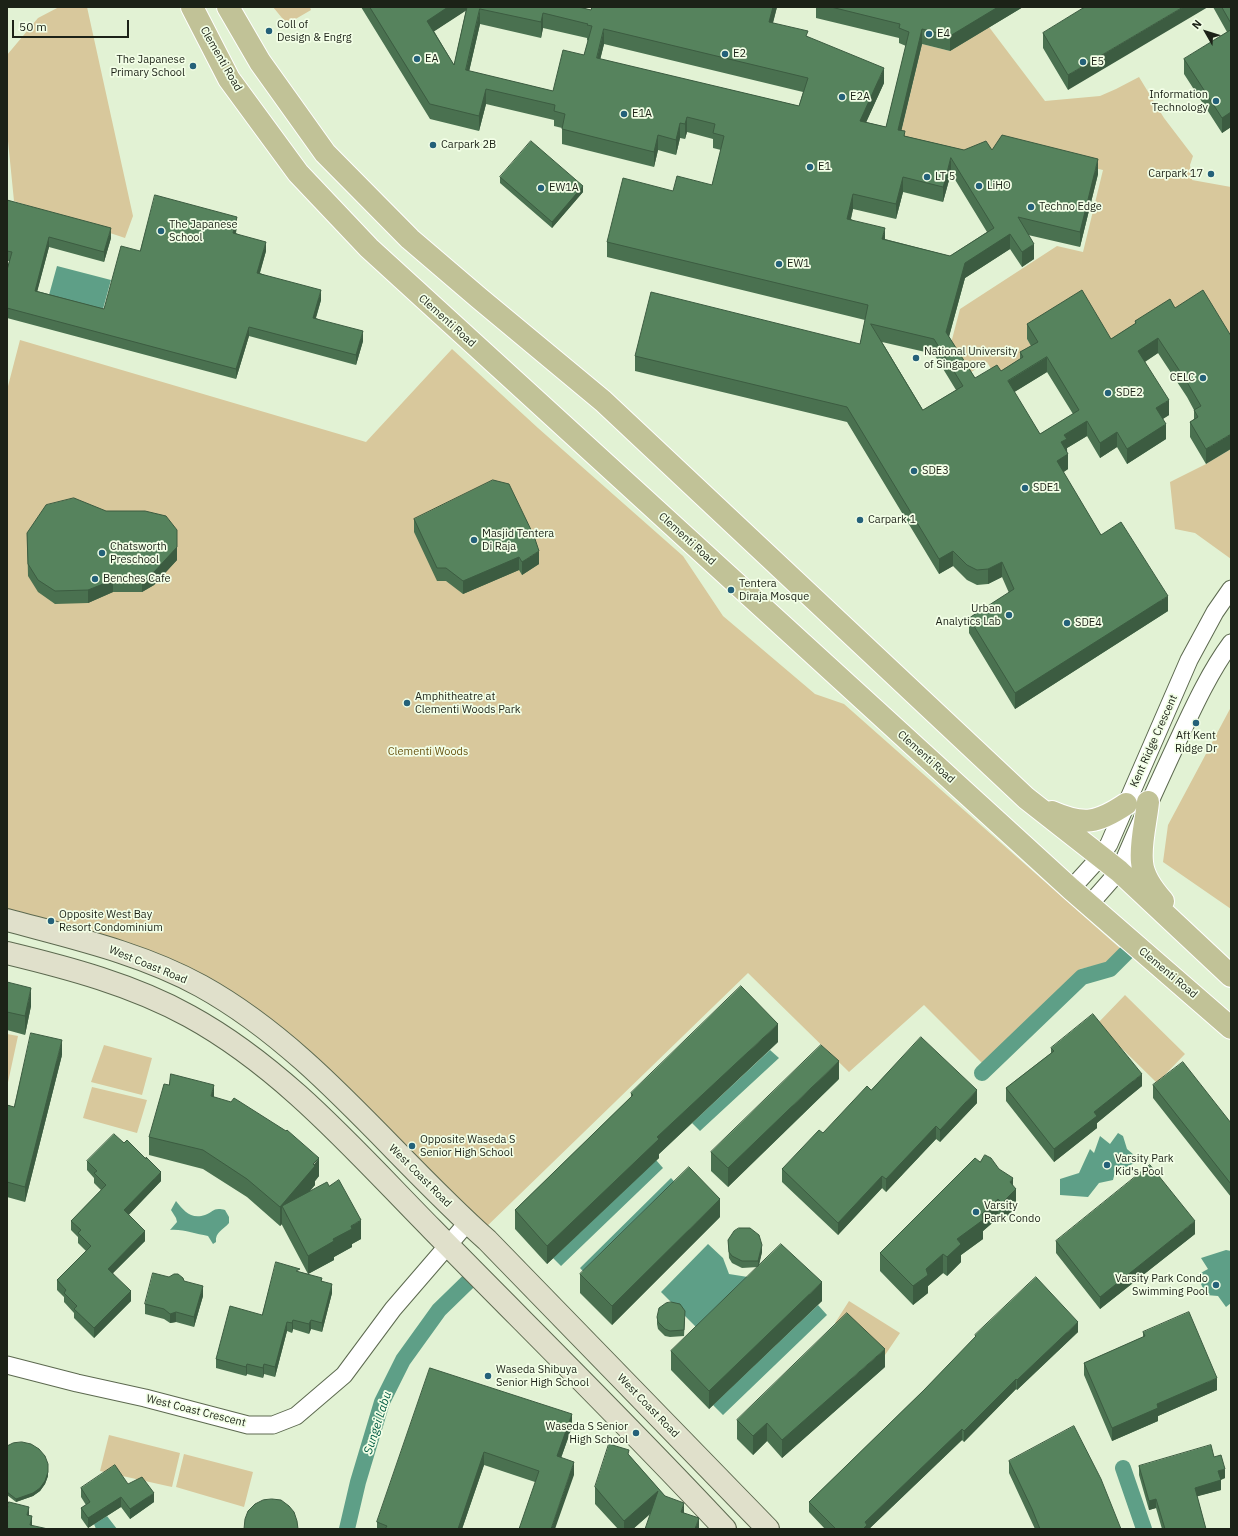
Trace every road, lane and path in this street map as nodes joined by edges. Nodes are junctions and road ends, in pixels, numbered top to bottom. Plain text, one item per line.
1 (192, 7) edge
2 (228, 7) edge
3 (1231, 589) edge
4 (1230, 644) edge
5 (1026, 798) junction
6 (1148, 802) junction
7 (1126, 804) junction
8 (1101, 856) junction
9 (1119, 871) junction
10 (1071, 889) junction
11 (1090, 904) junction
12 (7, 920) edge
13 (1177, 924) junction
14 (7, 953) edge
15 (1231, 976) edge
16 (1231, 1028) edge
17 (468, 1222) junction
18 (448, 1245) junction
19 (7, 1365) edge
20 (725, 1529) edge
21 (768, 1529) edge

1 - 10 main road, Clementi Road
2 - 5 main road
3 - 7 street, Kent Ridge Crescent
4 - 6 street, Kent Ridge Crescent
5 - 7 main road
5 - 8 main road
6 - 9 street, Kent Ridge Crescent
6 - 13 main road
7 - 8 street, Kent Ridge Crescent
8 - 9 main road
8 - 10 street, Kent Ridge Crescent
9 - 11 street, Kent Ridge Crescent
9 - 13 main road
10 - 11 main road, Clementi Road
11 - 16 main road, Clementi Road
12 - 17 main road, West Coast Road
13 - 15 main road
14 - 18 main road
17 - 18 street, West Coast Crescent
17 - 21 main road, West Coast Road
18 - 19 street, West Coast Crescent
18 - 20 main road

